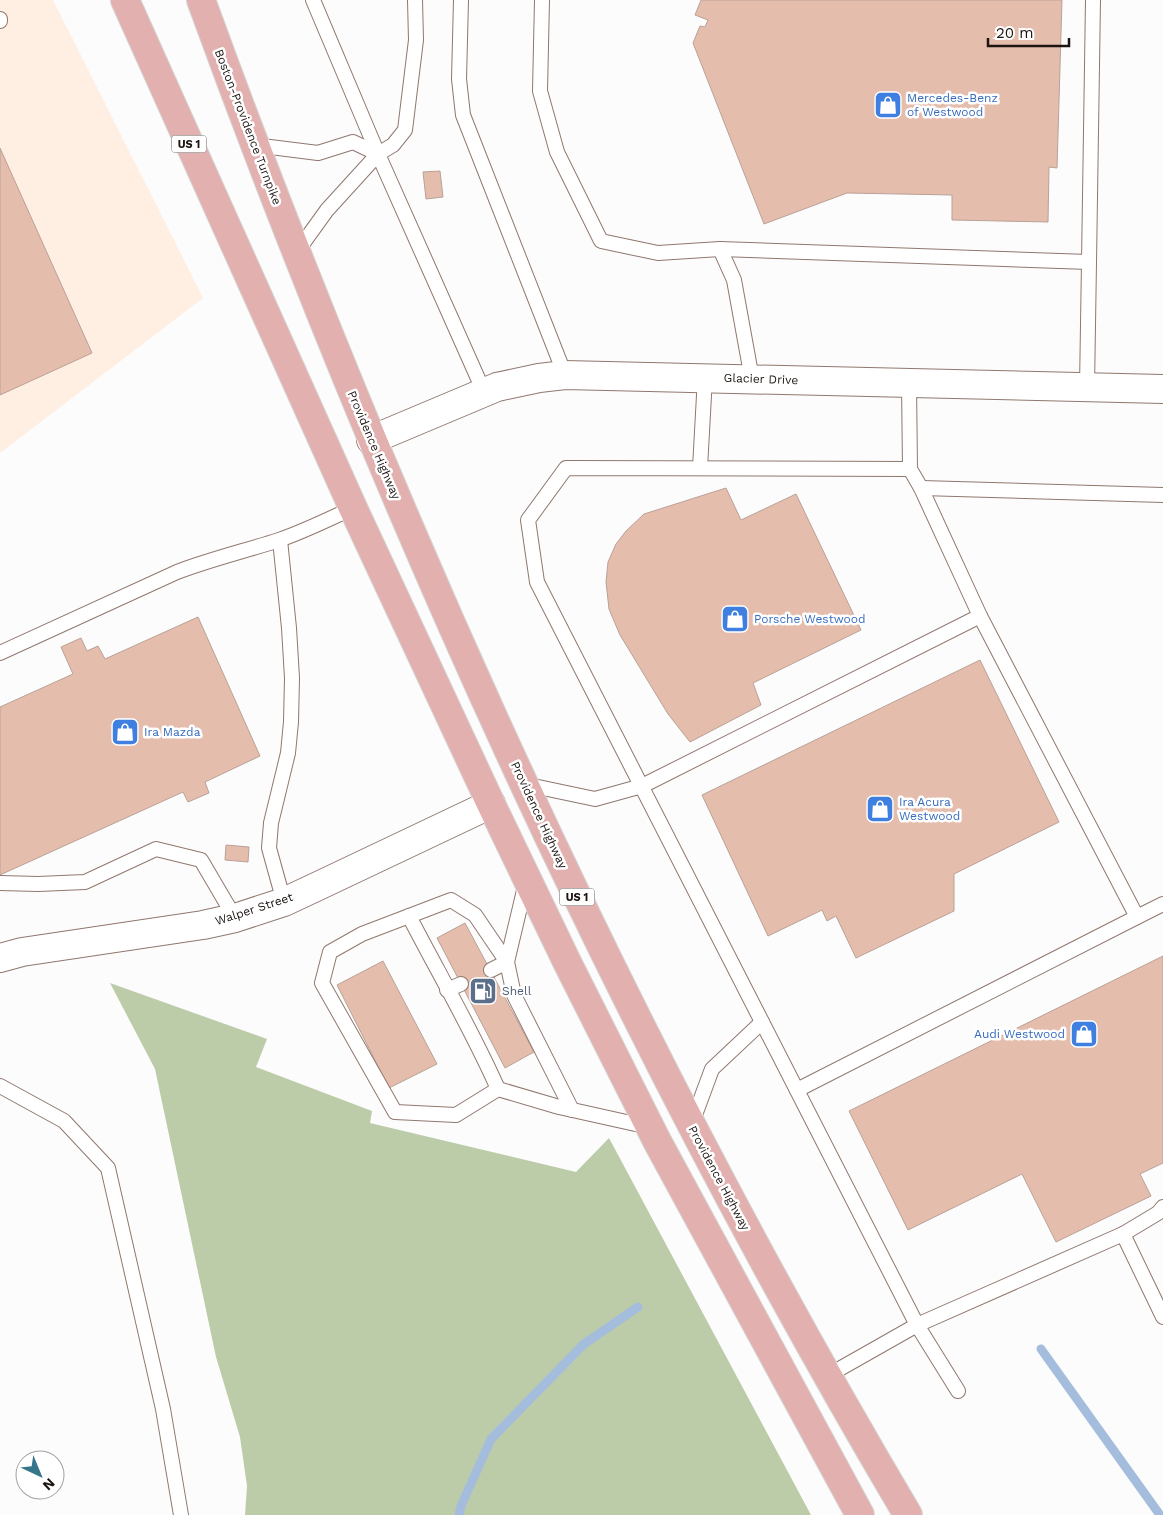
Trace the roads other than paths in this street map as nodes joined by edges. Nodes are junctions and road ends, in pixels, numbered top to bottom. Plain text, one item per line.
1 (125, 0) edge
2 (201, 0) edge
3 (313, 0) edge
4 (415, 0) edge
5 (461, 0) edge
6 (542, 0) edge
7 (1093, 0) edge
8 (254, 145) junction
9 (378, 154) junction
10 (720, 249) junction
11 (296, 254) junction
12 (1088, 262) junction
13 (566, 375) junction
14 (705, 378) junction
15 (752, 379) junction
16 (909, 383) junction
17 (1087, 387) junction
18 (1163, 389) edge
19 (484, 392) junction
20 (371, 440) junction
21 (700, 468) junction
22 (910, 469) junction
23 (921, 488) junction
24 (1163, 494) edge
25 (353, 508) junction
26 (280, 540) junction
27 (980, 616) junction
28 (0, 654) edge
29 (523, 784) junction
30 (642, 786) junction
31 (491, 804) junction
32 (527, 878) junction
33 (0, 883) edge
34 (284, 902) junction
35 (1161, 909) edge
36 (409, 916) junction
37 (1138, 917) junction
38 (235, 918) junction
39 (0, 958) edge
40 (507, 962) junction
41 (491, 970) dead end
42 (461, 984) dead end
43 (447, 990) junction
44 (476, 1012) dead end
45 (462, 1017) junction
46 (762, 1022) junction
47 (0, 1086) edge
48 (498, 1088) junction
49 (797, 1090) junction
50 (572, 1110) junction
51 (691, 1126) junction
52 (649, 1127) junction
53 (1163, 1207) edge
54 (1123, 1234) junction
55 (1163, 1317) edge
56 (917, 1325) junction
57 (827, 1376) junction
58 (958, 1391) dead end
59 (181, 1515) edge
60 (860, 1515) edge
61 (908, 1515) edge

1 - 25 main road, US 1
2 - 8 main road, Boston-Providence Turnpike / US 1
3 - 9 lane
4 - 9 lane
5 - 13 lane
6 - 10 lane
7 - 12 lane
8 - 9 lane
8 - 11 main road, Boston-Providence Turnpike / US 1
9 - 11 lane
9 - 19 lane
10 - 12 lane
10 - 15 lane
11 - 20 main road, Providence Highway / US 1
12 - 17 lane
13 - 14 street, Glacier Drive
13 - 19 street, Glacier Drive
14 - 15 street, Glacier Drive
14 - 21 lane
15 - 16 street, Glacier Drive
16 - 17 street, Glacier Drive
16 - 22 lane
17 - 18 street, Glacier Drive
19 - 20 street, Glacier Drive
20 - 29 main road, Providence Highway / US 1
21 - 22 lane
21 - 30 lane
22 - 23 lane
23 - 24 lane
23 - 27 lane
25 - 26 lane
25 - 31 main road, US 1
26 - 28 lane
26 - 34 lane
27 - 30 lane
27 - 37 lane
29 - 30 lane
29 - 51 main road, Providence Highway / US 1
30 - 46 lane
31 - 32 main road, US 1
31 - 34 street, Walper Street
32 - 40 lane
32 - 52 main road, US 1
33 - 38 lane
34 - 38 street, Walper Street
35 - 37 lane
36 - 40 lane
36 - 43 lane
36 - 48 lane
37 - 49 lane
38 - 39 street, Walper Street
40 - 41 lane
40 - 50 lane
42 - 43 lane
43 - 45 lane
44 - 45 lane
45 - 48 lane
46 - 49 lane
46 - 51 lane
47 - 59 lane
48 - 50 lane
49 - 56 lane
50 - 52 lane
51 - 57 main road, Providence Highway / US 1
52 - 60 main road, US 1
53 - 54 lane
54 - 55 lane
54 - 56 lane
56 - 57 lane
56 - 58 lane
57 - 61 main road, Providence Highway / US 1

